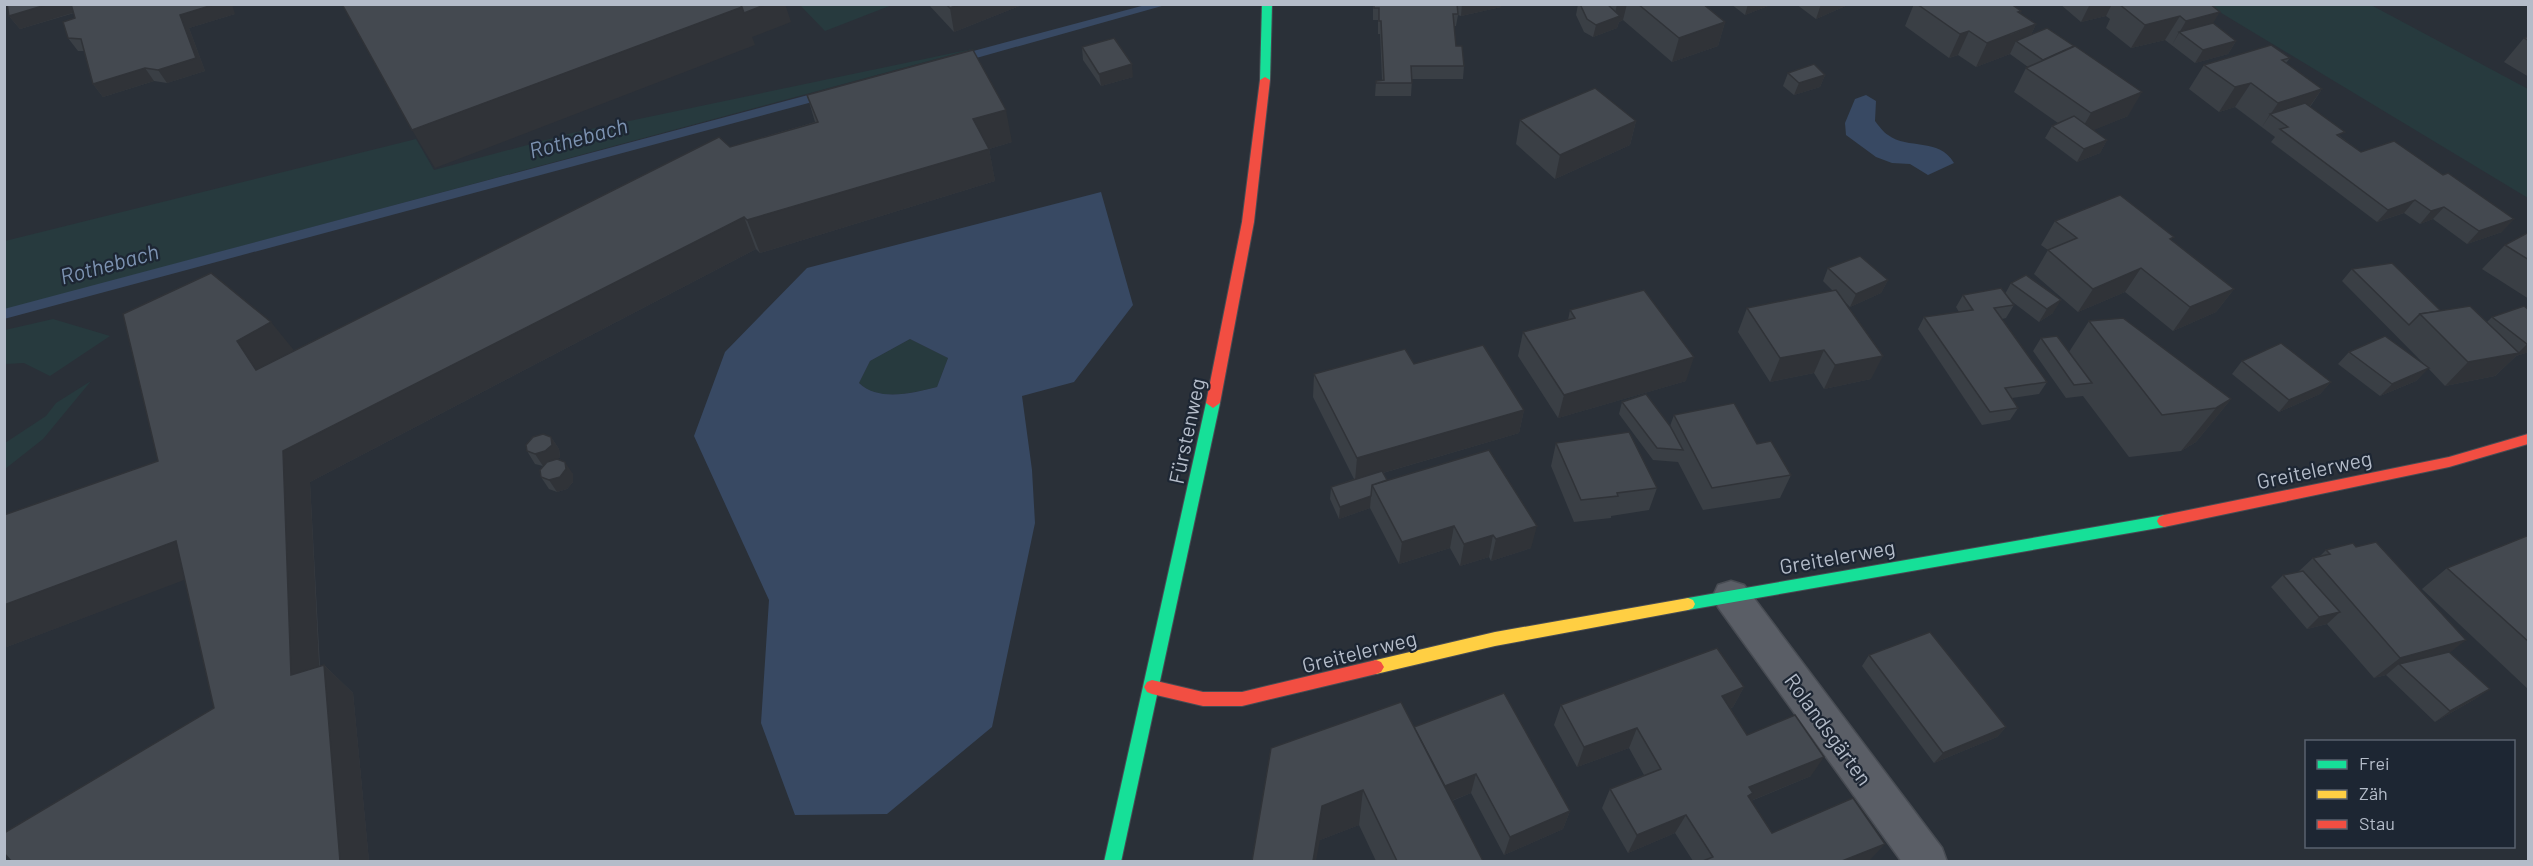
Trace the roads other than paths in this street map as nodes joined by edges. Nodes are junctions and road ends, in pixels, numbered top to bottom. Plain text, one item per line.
1 (1267, 4) edge
2 (2529, 439) edge
3 (1731, 596) junction
4 (1152, 687) junction
5 (1112, 861) edge
6 (1927, 861) edge

1 - 4 street, Fürstenweg
2 - 3 street, Greitelerweg
3 - 4 street, Greitelerweg
3 - 6 street, Rolandsgärten
4 - 5 street, Fürstenweg

